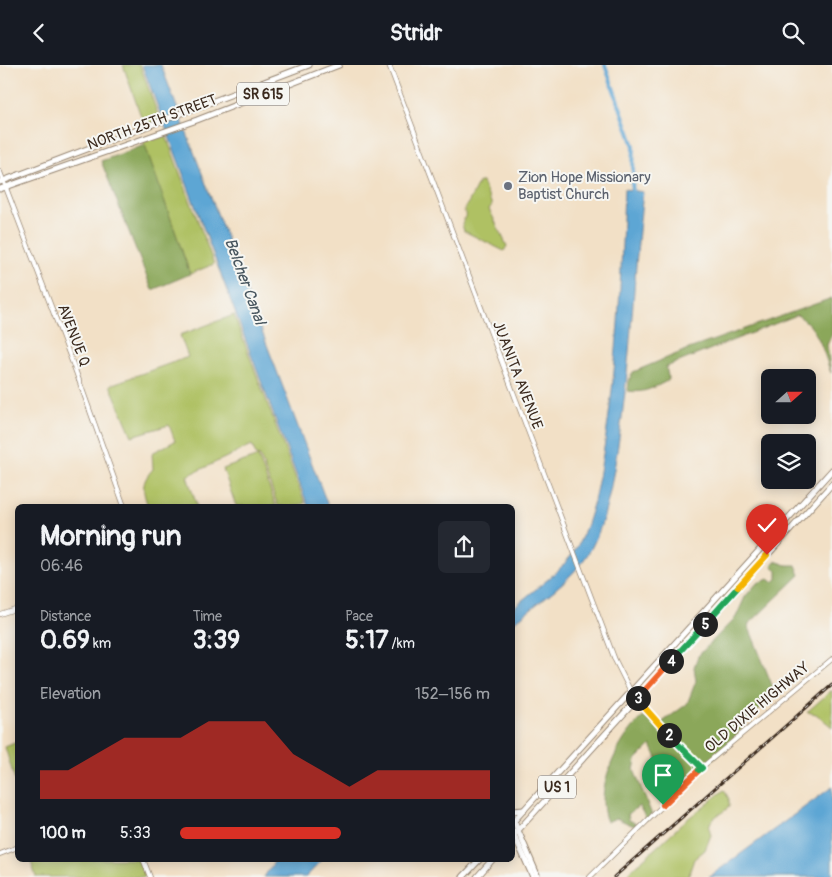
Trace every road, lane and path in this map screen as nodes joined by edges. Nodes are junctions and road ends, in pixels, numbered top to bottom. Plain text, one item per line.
1 (309, 65) edge
2 (339, 65) edge
3 (389, 65) edge
4 (251, 87) junction
5 (244, 102) junction
6 (143, 128) junction
7 (135, 141) junction
8 (0, 172) edge
9 (2, 181) edge
10 (3, 188) edge
11 (832, 470) edge
12 (832, 484) edge
13 (123, 504) edge
14 (769, 537) junction
15 (767, 555) junction
16 (15, 609) edge
17 (0, 614) edge
18 (832, 659) edge
19 (631, 692) junction
20 (637, 699) junction
21 (702, 768) junction
22 (524, 810) junction
23 (515, 811) edge
24 (515, 820) edge
25 (515, 833) edge
26 (515, 836) edge
27 (515, 836) edge
28 (15, 848) edge
29 (0, 854) edge
30 (144, 862) edge
31 (477, 862) edge
32 (490, 862) edge
33 (150, 877) edge
34 (463, 877) edge
35 (477, 877) edge
36 (533, 877) edge
37 (538, 877) edge
38 (590, 877) edge

1 - 4 main road, NORTH 25TH STREET / SR 615
2 - 5 main road, NORTH 25TH STREET / SR 615
3 - 19 street, JUANITA AVENUE
4 - 5 main road
4 - 6 main road, NORTH 25TH STREET / SR 615
5 - 7 main road, NORTH 25TH STREET / SR 615
6 - 7 main road
6 - 9 main road, NORTH 25TH STREET / SR 615
7 - 10 main road, NORTH 25TH STREET / SR 615
8 - 9 street, AVENUE Q
9 - 10 street, AVENUE Q
10 - 13 street, AVENUE Q
11 - 14 main road, US 1
12 - 15 main road, US 1
14 - 15 main road
14 - 19 main road, US 1
15 - 20 main road, US 1
16 - 17 street
18 - 21 street, OLD DIXIE HIGHWAY
19 - 20 main road
19 - 22 main road, US 1
20 - 21 main road
20 - 25 main road, US 1
21 - 38 street, OLD DIXIE HIGHWAY
22 - 23 main road
22 - 24 main road, US 1
26 - 36 main road
27 - 37 main road
28 - 29 street
30 - 33 street
31 - 34 main road
32 - 35 main road

